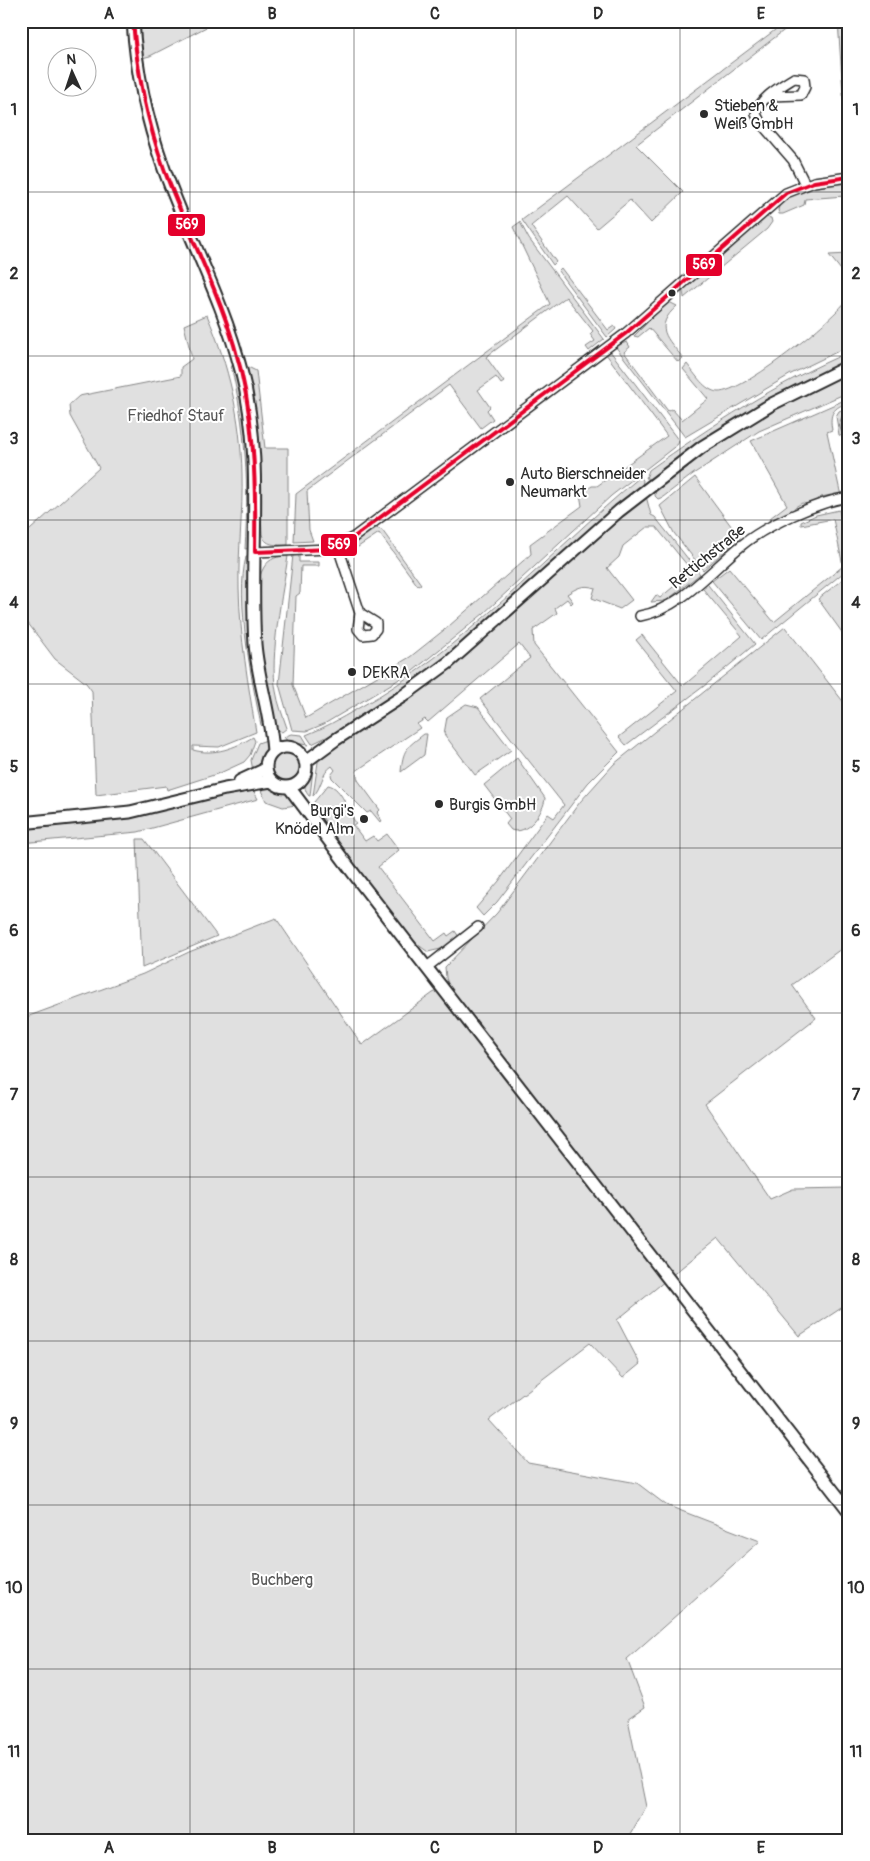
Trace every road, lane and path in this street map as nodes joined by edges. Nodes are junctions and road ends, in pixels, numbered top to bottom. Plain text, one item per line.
1 (133, 21) edge
2 (770, 96) dead end
3 (849, 177) edge
4 (805, 184) junction
5 (849, 366) edge
6 (849, 497) edge
7 (338, 547) junction
8 (255, 552) junction
9 (360, 612) dead end
10 (640, 616) dead end
11 (270, 720) junction
12 (334, 740) junction
13 (286, 747) junction
14 (298, 751) junction
15 (273, 752) junction
16 (306, 762) junction
17 (266, 769) junction
18 (271, 781) junction
19 (295, 784) junction
20 (225, 789) junction
21 (21, 823) edge
22 (478, 927) dead end
23 (427, 967) junction
24 (849, 1512) edge

1 - 8 street
2 - 4 street
3 - 4 street
4 - 7 street
5 - 12 street
6 - 10 street, Rettichstraße
7 - 8 street
7 - 9 street
8 - 11 street
11 - 13 street
11 - 15 street
12 - 14 street
12 - 16 street
13 - 14 street
13 - 15 street
14 - 16 street
15 - 17 street
16 - 19 street
17 - 18 street
17 - 20 street
18 - 19 street
18 - 20 street
19 - 23 street
20 - 21 street
22 - 23 street
23 - 24 street

